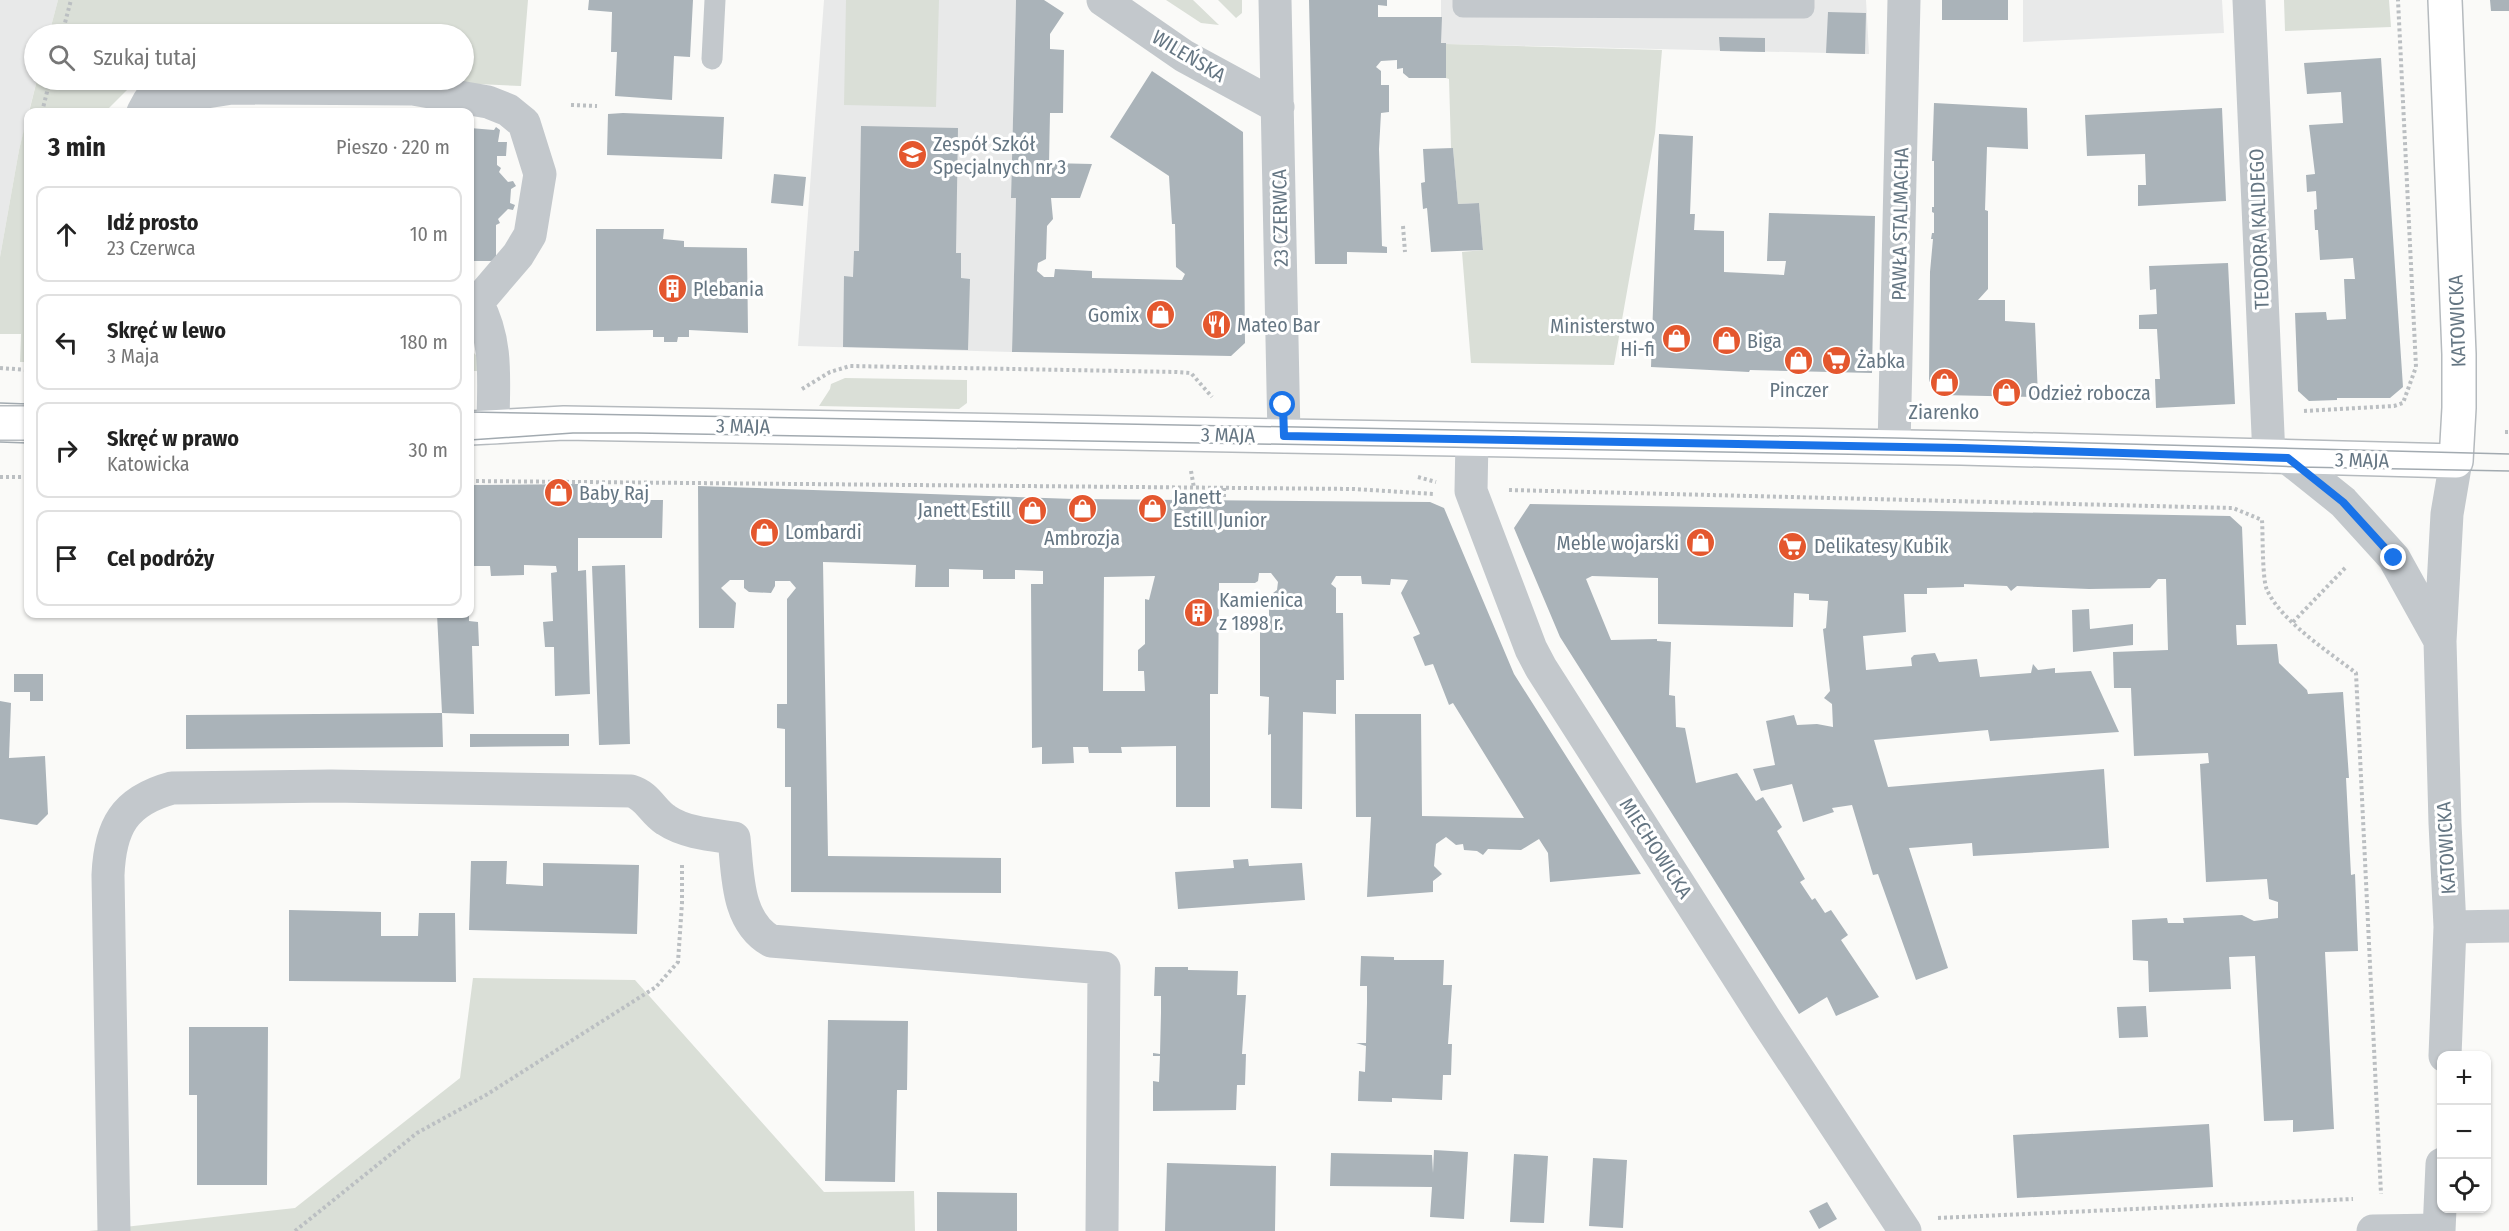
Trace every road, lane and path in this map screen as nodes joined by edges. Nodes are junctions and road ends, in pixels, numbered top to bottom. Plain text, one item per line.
1 (71, 0) edge
2 (716, 0) edge
3 (1103, 0) edge
4 (1275, 0) edge
5 (1463, 0) edge
6 (1804, 0) edge
7 (1904, 0) edge
8 (2249, 0) edge
9 (2398, 0) edge
10 (2445, 0) edge
11 (1609, 4) edge
12 (65, 24) edge
13 (712, 59) dead end
14 (48, 90) edge
15 (218, 90) edge
16 (419, 90) edge
17 (571, 105) dead end
18 (597, 106) dead end
19 (1278, 107) junction
20 (43, 108) edge
21 (145, 108) edge
22 (1403, 226) dead end
23 (1405, 252) dead end
24 (474, 302) edge
25 (474, 304) edge
26 (0, 368) edge
27 (24, 370) edge
28 (796, 392) dead end
29 (1213, 401) dead end
30 (2304, 411) dead end
31 (0, 423) edge
32 (24, 423) edge
33 (481, 428) edge
34 (1284, 436) junction
35 (1472, 439) junction
36 (1894, 447) junction
37 (2278, 458) junction
38 (2456, 461) junction
39 (0, 477) edge
40 (24, 477) edge
41 (474, 481) edge
42 (1224, 488) junction
43 (1514, 492) dead end
44 (1441, 496) dead end
45 (1224, 499) dead end
46 (2347, 566) dead end
47 (2293, 622) junction
48 (2440, 641) junction
49 (681, 828) junction
50 (2509, 926) edge
51 (2450, 927) junction
52 (2445, 1051) edge
53 (2357, 1199) dead end
54 (2440, 1213) edge
55 (1937, 1218) dead end
56 (2382, 1230) edge
57 (114, 1231) edge
58 (295, 1231) edge
59 (1102, 1231) edge
60 (1905, 1231) edge
61 (2373, 1231) edge
62 (2439, 1231) edge

1 - 12 path
2 - 13 lane
3 - 19 street, WILEŃSKA
4 - 19 street, 23 CZERWCA
5 - 11 lane
6 - 11 lane
7 - 36 street, PAWŁA STALMACHA
8 - 37 street, TEODORA KALIDEGO
9 - 30 path
10 - 38 main road, KATOWICKA
14 - 20 path
15 - 21 street
16 - 24 street
17 - 18 path
19 - 34 street, 23 CZERWCA
22 - 23 path
25 - 33 street
26 - 27 path
28 - 29 path
31 - 32 main road
33 - 34 main road, 3 MAJA
34 - 35 main road, 3 MAJA
35 - 36 main road, 3 MAJA
35 - 60 street, MIECHOWICKA
36 - 37 main road, 3 MAJA
37 - 38 main road, 3 MAJA
37 - 48 street, KATOWICKA
38 - 48 street, KATOWICKA
39 - 40 path
41 - 42 path
42 - 44 path
42 - 45 path
43 - 47 path
46 - 47 path
47 - 56 path
48 - 51 street, KATOWICKA
49 - 57 street
49 - 58 path
49 - 59 street
50 - 51 street
51 - 52 street, KATOWICKA
53 - 55 path
54 - 62 street
56 - 61 street
56 - 62 street

